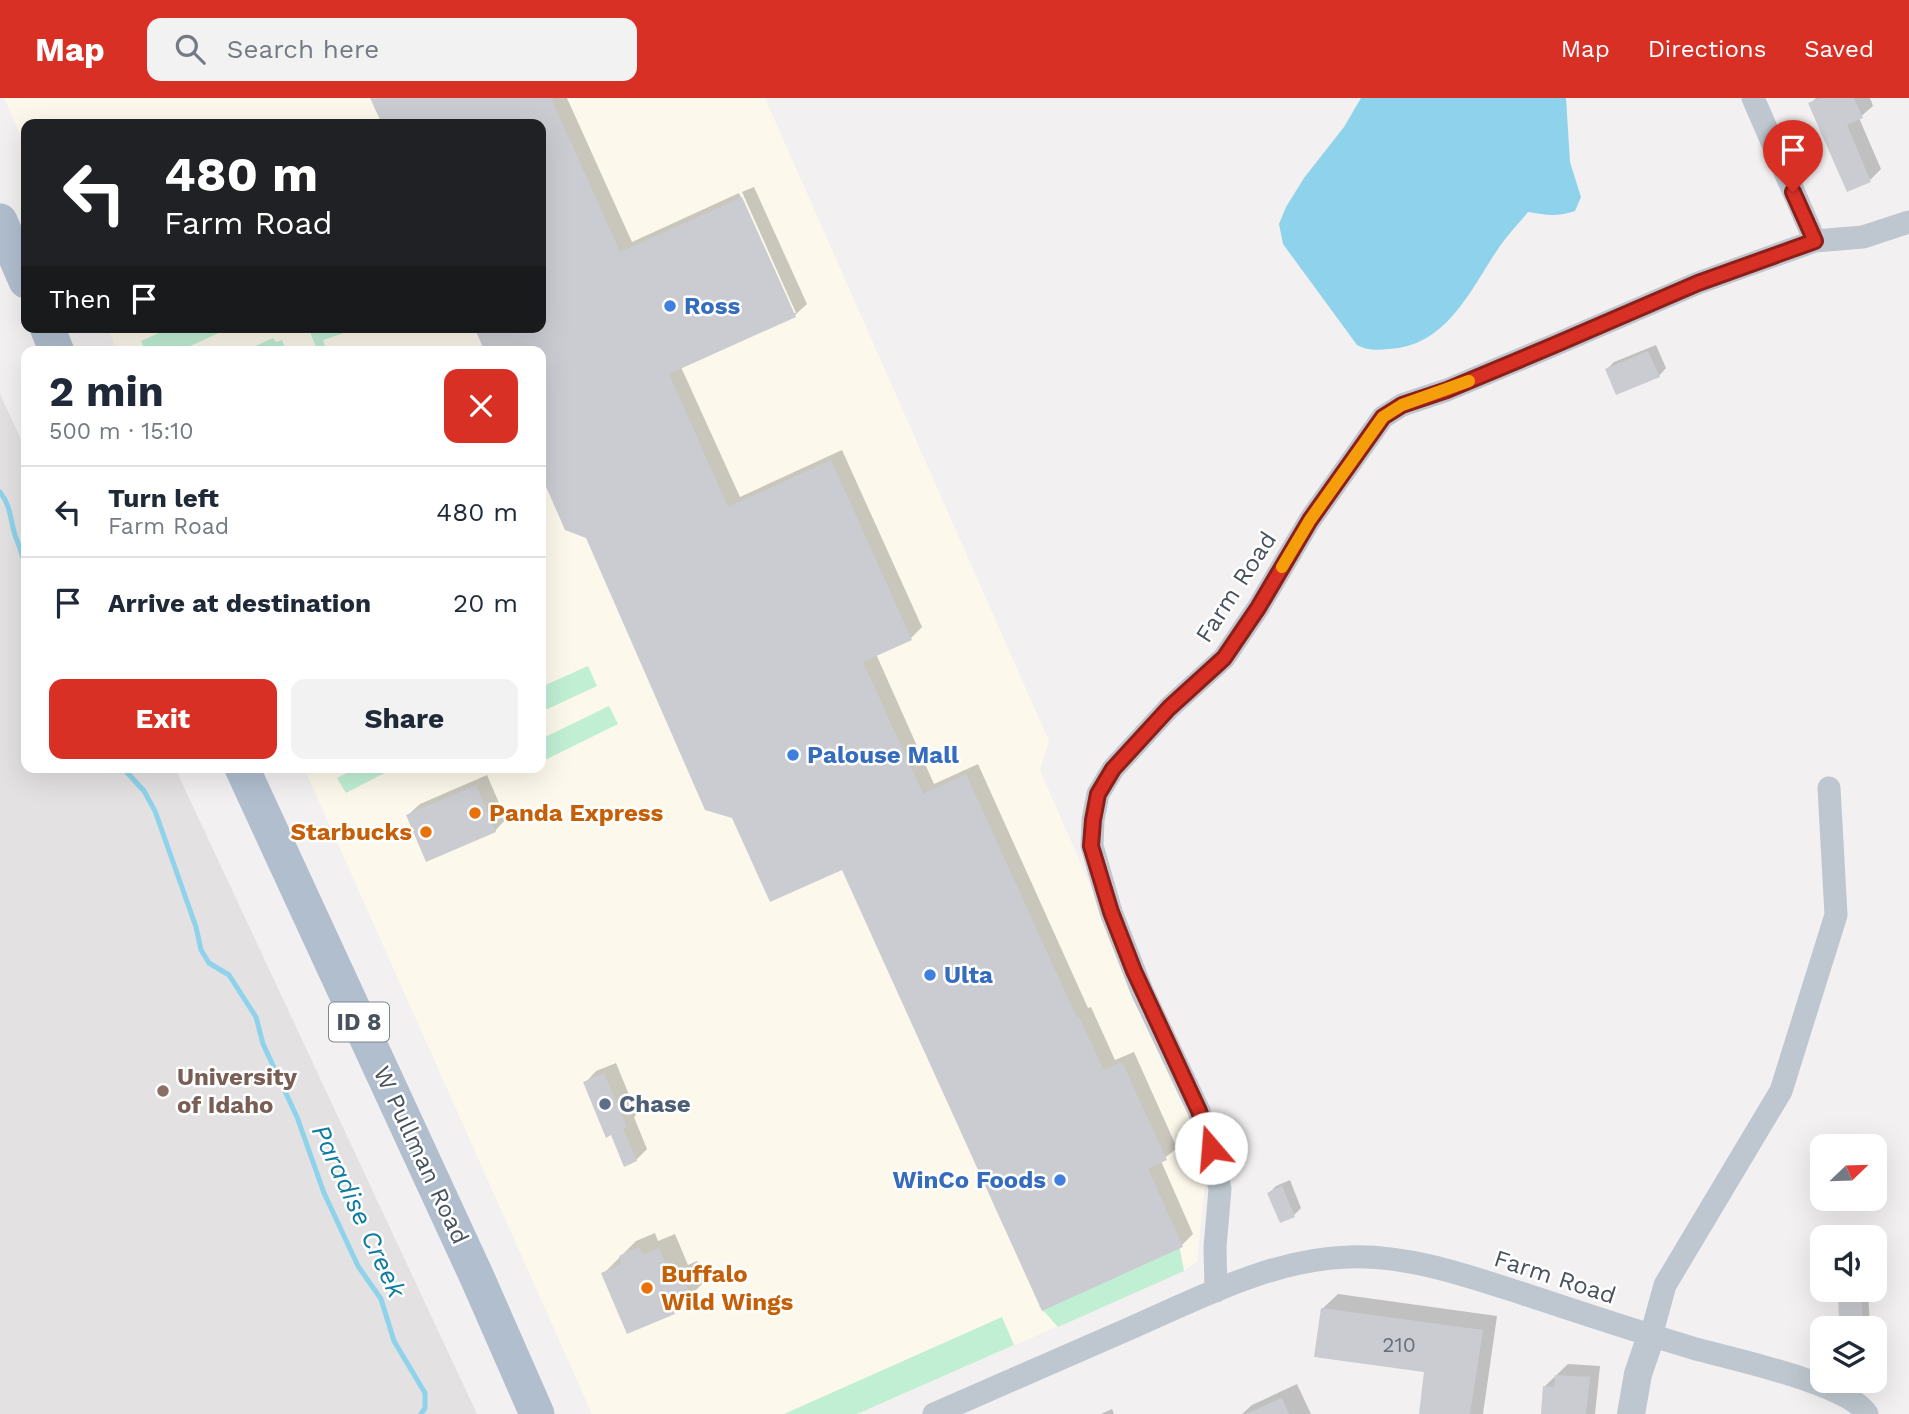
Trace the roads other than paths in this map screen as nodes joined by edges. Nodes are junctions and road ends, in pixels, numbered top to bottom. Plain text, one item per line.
1 (1753, 98) edge
2 (0, 221) edge
3 (1909, 222) edge
4 (1815, 241) junction
5 (21, 269) edge
6 (244, 773) edge
7 (1829, 788) dead end
8 (1216, 1291) junction
9 (1651, 1336) junction
10 (537, 1414) edge
11 (934, 1414) edge
12 (1631, 1414) edge
13 (1867, 1414) edge

1 - 4 street
2 - 5 main road
3 - 4 street, Farm Road
4 - 8 street, Farm Road
6 - 10 main road, W Pullman Road / ID 8
7 - 9 street
8 - 9 street, Farm Road
8 - 11 street, Farm Road
9 - 12 street
9 - 13 street, Farm Road

